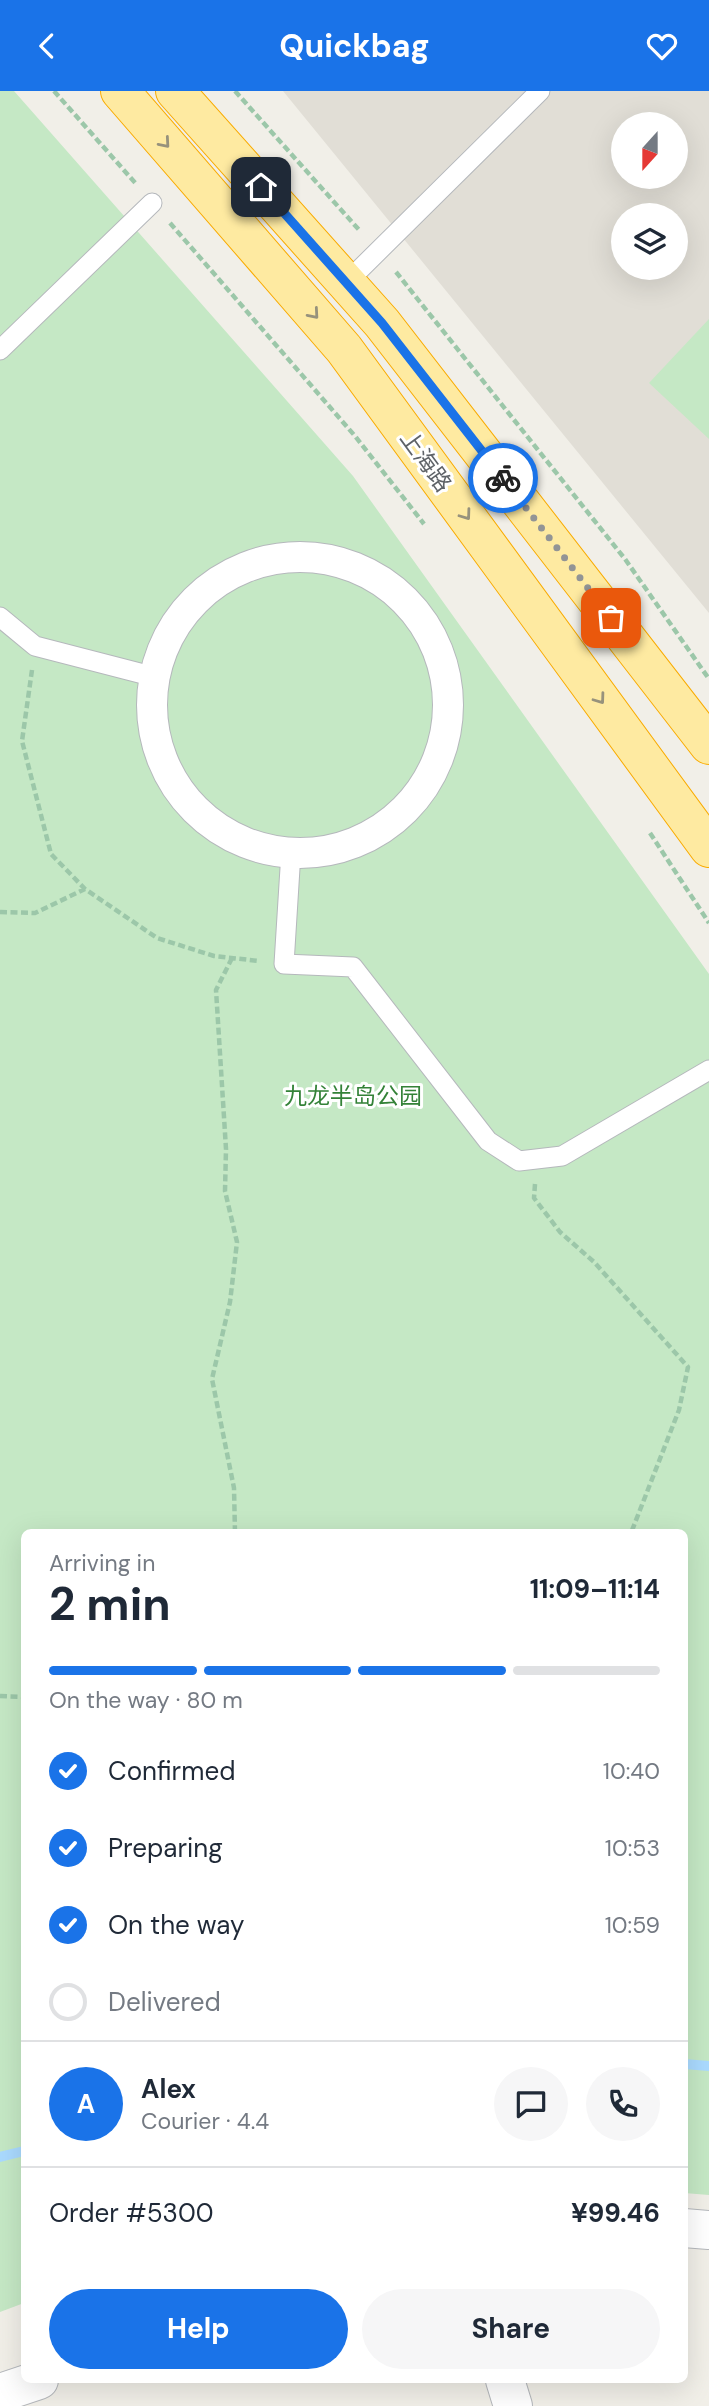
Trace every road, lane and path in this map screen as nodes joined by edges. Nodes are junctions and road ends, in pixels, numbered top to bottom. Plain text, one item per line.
1 (54, 91) edge
2 (120, 91) edge
3 (175, 91) edge
4 (235, 91) edge
5 (540, 91) edge
6 (152, 203) junction
7 (378, 251) junction
8 (346, 283) junction
9 (0, 350) edge
10 (431, 534) dead end
11 (0, 617) edge
12 (35, 646) junction
13 (155, 677) junction
14 (709, 679) edge
15 (709, 745) edge
16 (649, 832) dead end
17 (709, 848) edge
18 (291, 852) junction
19 (85, 889) junction
20 (0, 912) edge
21 (709, 923) edge
22 (232, 958) junction
23 (284, 964) junction
24 (709, 1070) edge
25 (538, 1159) junction
26 (235, 1529) edge
27 (634, 1529) edge
28 (0, 1696) edge
29 (21, 1697) edge
30 (688, 2228) edge
31 (709, 2230) edge
32 (29, 2383) edge
33 (506, 2383) edge
34 (0, 2393) edge
35 (513, 2406) edge

1 - 6 path
2 -> 17 highway, 上海路
3 - 8 highway
4 - 7 path
5 - 7 lane
6 - 9 lane
6 - 10 path
7 - 8 lane
7 - 14 path
8 - 15 highway
11 - 12 lane
12 - 13 lane
12 - 19 path
13 - 18 street
13 - 18 street
16 - 21 path
18 - 23 lane
19 - 20 path
19 - 22 path
22 - 23 path
22 - 26 path
23 - 25 lane
24 - 25 lane
25 - 27 path
28 - 29 path
30 - 31 street
32 - 34 street
33 - 35 street

